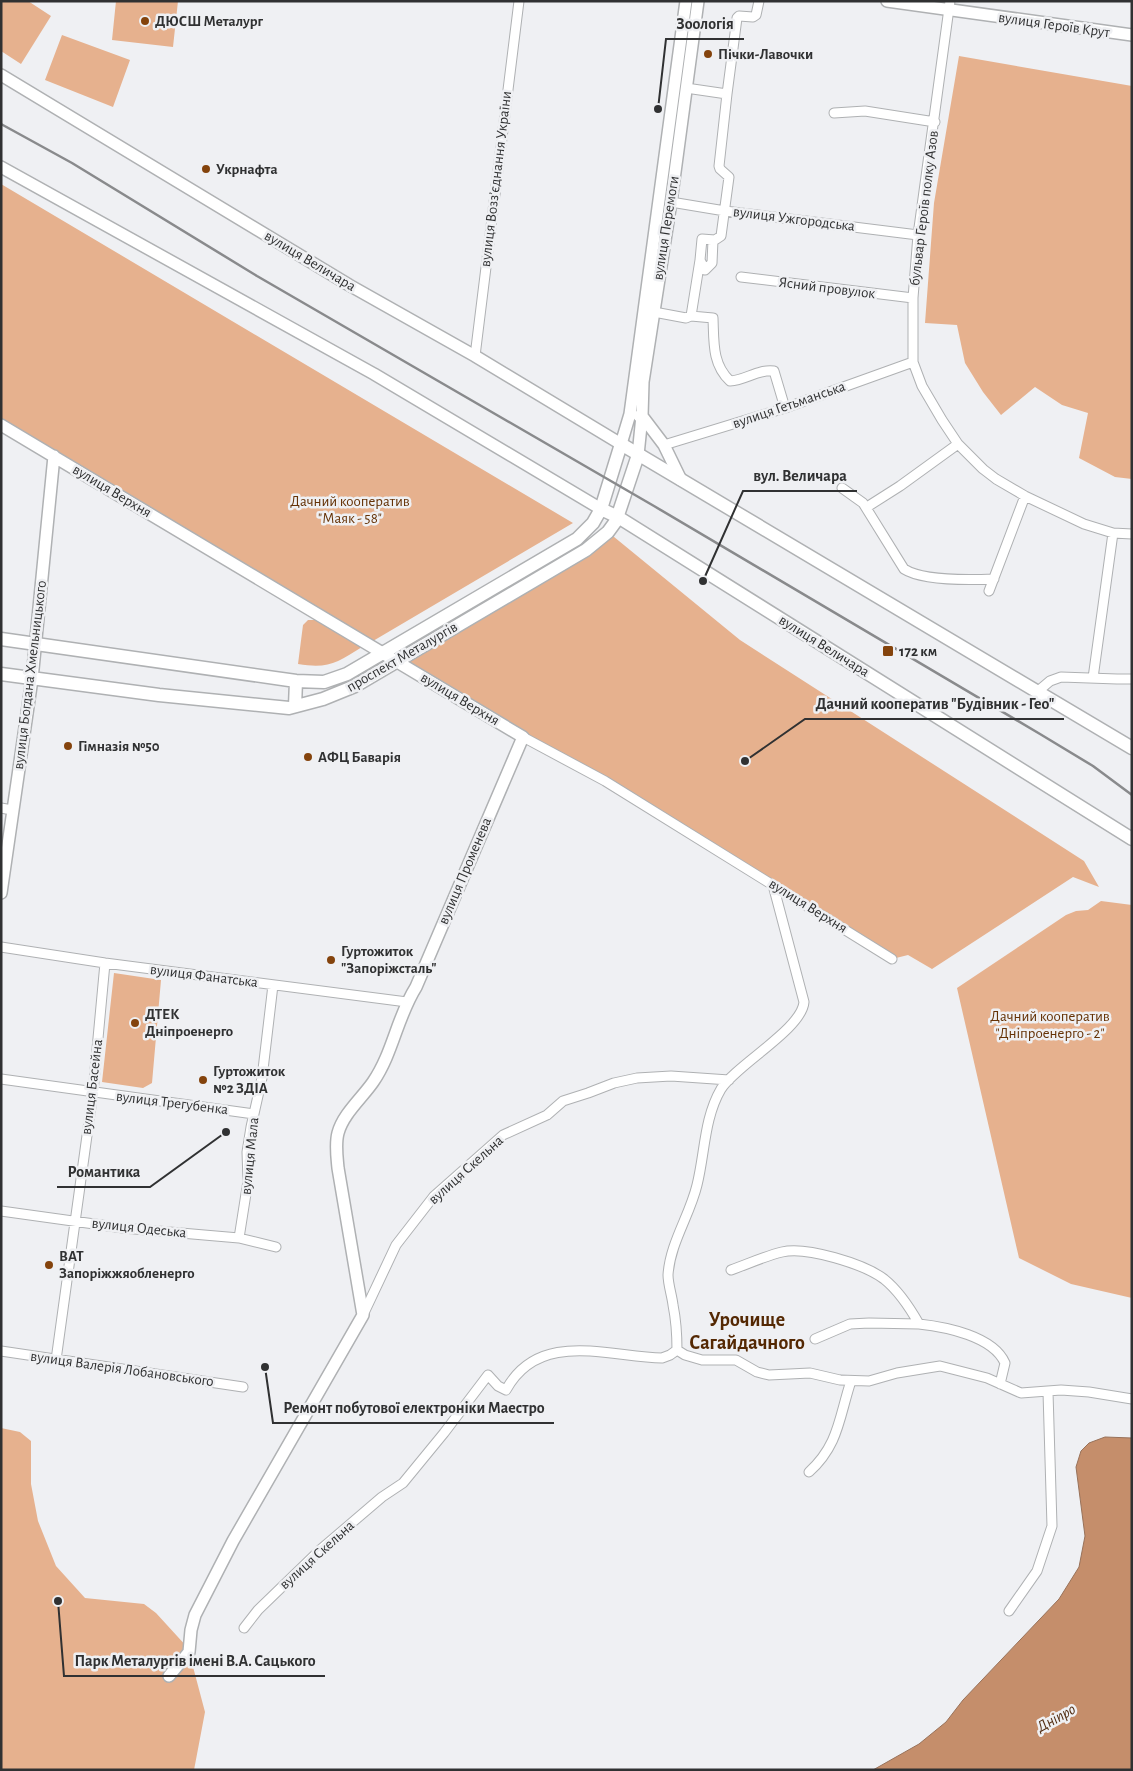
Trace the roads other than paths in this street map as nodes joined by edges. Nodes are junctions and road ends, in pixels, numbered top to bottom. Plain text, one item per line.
1 (519, 1) edge
2 (686, 1) edge
3 (698, 1) edge
4 (759, 1) edge
5 (887, 1) edge
6 (950, 6) edge
7 (1132, 35) edge
8 (1, 75) edge
9 (686, 88) junction
10 (727, 94) junction
11 (834, 113) dead end
12 (935, 122) junction
13 (1, 167) edge
14 (671, 202) junction
15 (725, 211) junction
16 (918, 235) junction
17 (741, 277) dead end
18 (913, 298) junction
19 (654, 312) junction
20 (691, 316) junction
21 (474, 356) junction
22 (913, 362) junction
23 (785, 408) junction
24 (630, 414) junction
25 (642, 416) junction
26 (1, 425) edge
27 (621, 444) junction
28 (958, 444) junction
29 (664, 445) junction
30 (638, 455) junction
31 (54, 456) junction
32 (681, 480) junction
33 (842, 488) dead end
34 (1025, 496) junction
35 (867, 508) junction
36 (601, 509) junction
37 (618, 517) junction
38 (1114, 532) junction
39 (1132, 534) edge
40 (994, 579) junction
41 (989, 591) dead end
42 (1, 639) edge
43 (35, 644) junction
44 (382, 654) junction
45 (396, 662) junction
46 (1, 674) edge
47 (32, 678) junction
48 (1093, 678) junction
49 (1132, 678) edge
50 (296, 681) junction
51 (1037, 692) junction
52 (295, 706) junction
53 (523, 737) junction
54 (1132, 748) edge
55 (7, 809) edge
56 (1132, 839) edge
57 (773, 885) junction
58 (1, 894) edge
59 (1, 947) edge
60 (892, 959) dead end
61 (105, 963) junction
62 (273, 985) junction
63 (406, 1002) junction
64 (1, 1079) edge
65 (729, 1080) junction
66 (93, 1092) junction
67 (254, 1114) junction
68 (1, 1211) edge
69 (76, 1221) junction
70 (239, 1238) junction
71 (276, 1247) dead end
72 (731, 1270) dead end
73 (363, 1315) junction
74 (919, 1324) junction
75 (815, 1339) dead end
76 (677, 1350) junction
77 (1, 1351) edge
78 (56, 1360) junction
79 (851, 1381) junction
80 (1000, 1384) junction
81 (243, 1387) dead end
82 (1048, 1392) junction
83 (1132, 1399) edge
84 (809, 1472) dead end
85 (1009, 1611) dead end
86 (244, 1628) dead end
87 (169, 1676) dead end

1 - 21 street, вулиця Воззʼєднання України
2 - 24 street, вулиця Перемоги
3 - 9 street, вулиця Перемоги
4 - 10 street
5 - 6 street, вулиця Героїв Крут
6 - 7 street, вулиця Героїв Крут
6 - 12 street, бульвар Героїв полку Азов
8 - 21 street, вулиця Величара
9 - 10 street
9 - 14 street, вулиця Перемоги
10 - 15 street
11 - 12 street
12 - 16 street, бульвар Героїв полку Азов
13 - 36 street
14 - 15 street, вулиця Ужгородська
14 - 19 street, вулиця Перемоги
15 - 16 street, вулиця Ужгородська
15 - 20 street
16 - 18 street, бульвар Героїв полку Азов
17 - 18 street, Ясний провулок
18 - 22 street, бульвар Героїв полку Азов
19 - 20 street
19 - 25 street, вулиця Перемоги
20 - 23 street
21 - 27 street, вулиця Величара
22 - 23 street, вулиця Гетьманська
22 - 28 street, бульвар Героїв полку Азов
23 - 29 street, вулиця Гетьманська
24 - 25 street
24 - 27 street, вулиця Перемоги
25 - 29 street
25 - 30 street, вулиця Перемоги
26 - 31 street, вулиця Верхня
27 - 30 main road
27 - 36 main road, проспект Металургів
28 - 34 street, бульвар Героїв полку Азов
28 - 35 street
29 - 32 street
30 - 32 main road
30 - 37 main road, проспект Металургів
31 - 43 street, вулиця Богдана Хмельницького
31 - 44 street, вулиця Верхня
32 - 51 main road
33 - 35 street
34 - 38 street, бульвар Героїв полку Азов
34 - 40 street
35 - 40 street
36 - 37 main road, вулиця Величара
36 - 44 main road, проспект Металургів
37 - 45 main road, проспект Металургів
37 - 56 main road, вулиця Величара
38 - 39 street, бульвар Героїв полку Азов
38 - 48 street
40 - 41 street
42 - 43 main road, проспект Металургів
43 - 47 street, вулиця Богдана Хмельницького
43 - 50 main road, проспект Металургів
44 - 45 street, вулиця Верхня
44 - 50 main road, проспект Металургів
45 - 52 main road, проспект Металургів
45 - 53 street, вулиця Верхня
46 - 47 main road, проспект Металургів
47 - 52 main road, проспект Металургів
47 - 55 street, вулиця Богдана Хмельницького
48 - 49 street
48 - 51 street
50 - 52 main road
51 - 54 main road
53 - 57 street, вулиця Верхня
53 - 63 street, вулиця Променева
55 - 58 street, вулиця Богдана Хмельницького
57 - 60 street, вулиця Верхня
57 - 65 street
59 - 61 street, вулиця Фанатська
61 - 62 street, вулиця Фанатська
61 - 66 street, вулиця Басейна
62 - 63 street, вулиця Фанатська
62 - 67 street, вулиця Мала
63 - 73 street, вулиця Променева
64 - 66 street, вулиця Трегубенка
65 - 73 street, вулиця Скельна
65 - 76 street
66 - 67 street, вулиця Трегубенка
66 - 69 street, вулиця Басейна
67 - 70 street, вулиця Мала
68 - 69 street, вулиця Одеська
69 - 70 street, вулиця Одеська
69 - 78 street, вулиця Басейна
70 - 71 street, вулиця Одеська
72 - 74 street
73 - 87 street, вулиця Скельна
74 - 75 street
74 - 80 street
76 - 79 street
76 - 86 street, вулиця Скельна
77 - 78 street, вулиця Валерія Лобановського
78 - 81 street, вулиця Валерія Лобановського
79 - 80 street
79 - 84 street
80 - 82 street
82 - 83 street
82 - 85 street

